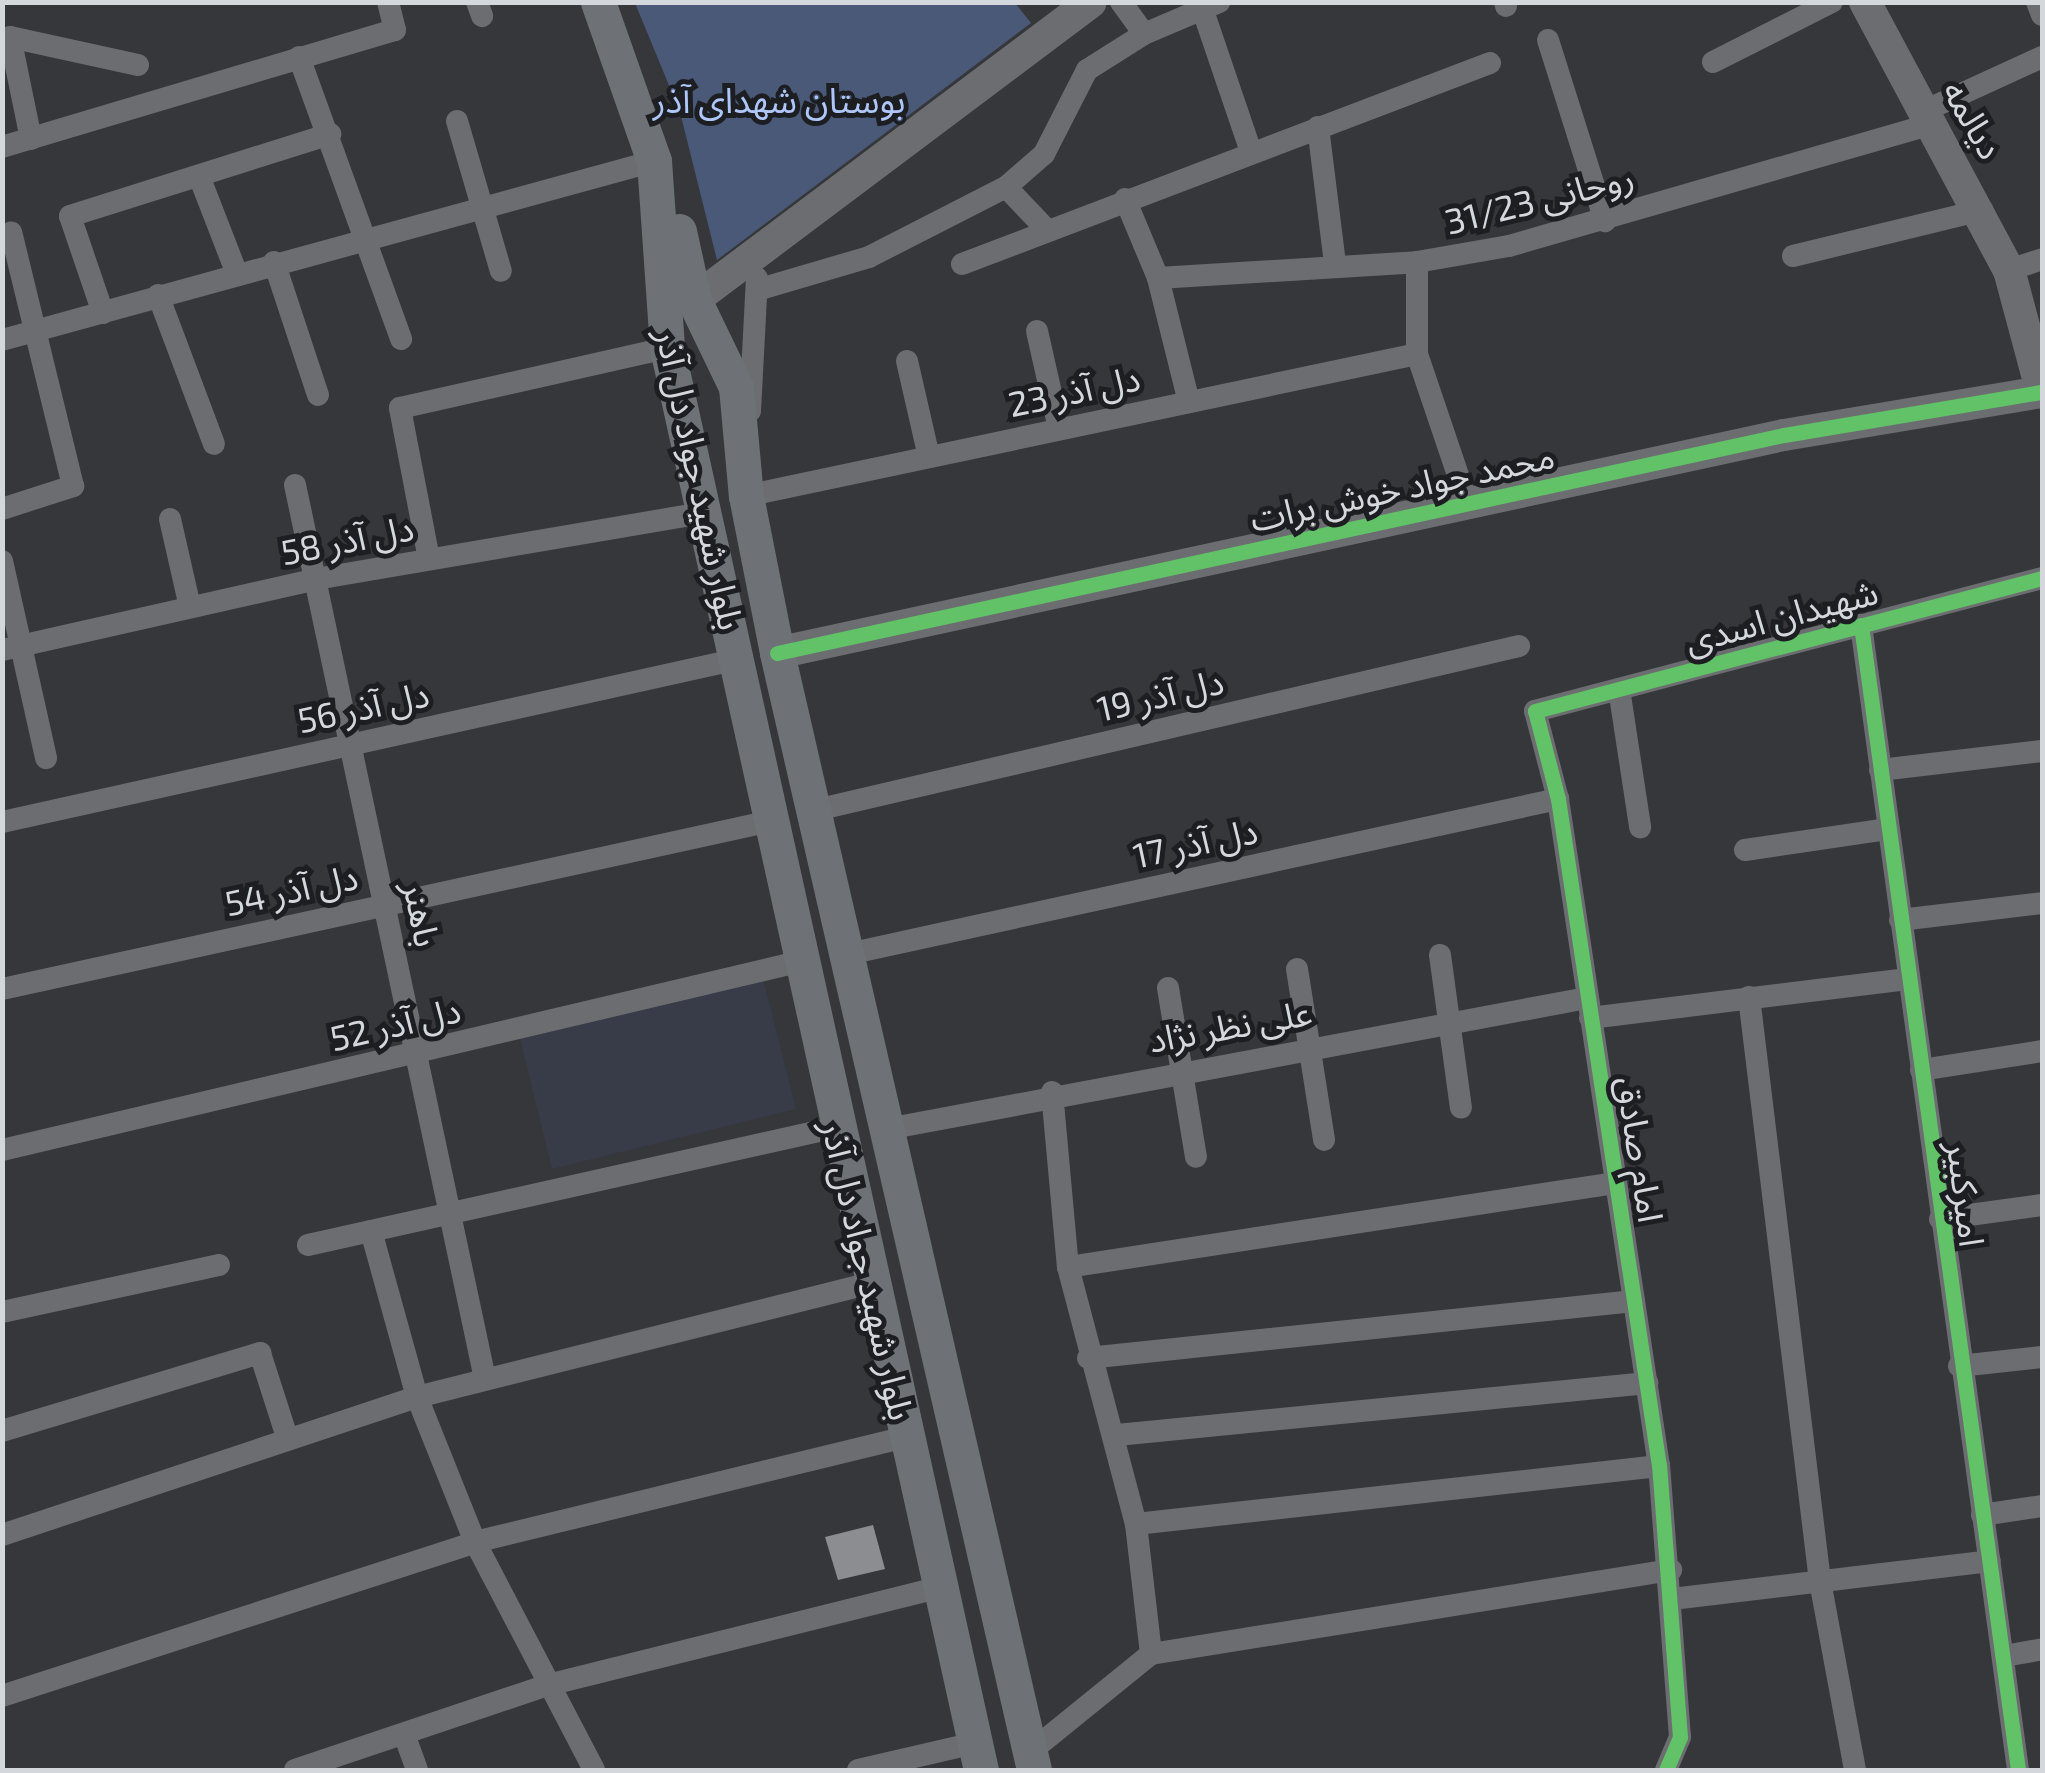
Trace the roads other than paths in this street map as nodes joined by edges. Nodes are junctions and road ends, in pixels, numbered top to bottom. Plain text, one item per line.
1 (388, 2) edge
2 (598, 2) edge
3 (1121, 2) edge
4 (1832, 2) edge
5 (1866, 2) edge
6 (2037, 2) edge
7 (1082, 5) edge
8 (1206, 5) edge
9 (2042, 15) edge
10 (1144, 34) junction
11 (1548, 40) dead end
12 (299, 57) junction
13 (2042, 57) edge
14 (1713, 62) dead end
15 (1490, 63) dead end
16 (138, 65) dead end
17 (1925, 118) junction
18 (457, 121) dead end
19 (1318, 127) junction
20 (330, 134) junction
21 (30, 139) junction
22 (2, 147) edge
23 (1251, 152) junction
24 (654, 161) junction
25 (199, 176) junction
26 (1006, 187) junction
27 (1125, 200) junction
28 (482, 203) junction
29 (1982, 210) junction
30 (1605, 221) junction
31 (1047, 230) junction
32 (11, 232) dead end
33 (366, 235) junction
34 (758, 246) junction
35 (1793, 256) dead end
36 (2042, 258) edge
37 (274, 262) junction
38 (1417, 262) junction
39 (1334, 263) junction
40 (962, 264) dead end
41 (2009, 270) junction
42 (501, 272) dead end
43 (237, 274) junction
44 (1158, 278) junction
45 (757, 290) junction
46 (158, 295) junction
47 (694, 300) junction
48 (102, 313) junction
49 (1037, 330) dead end
50 (34, 331) junction
51 (401, 339) dead end
52 (2, 340) edge
53 (667, 348) junction
54 (1417, 354) junction
55 (907, 360) dead end
56 (736, 386) junction
57 (2042, 392) edge
58 (318, 394) dead end
59 (697, 396) junction
60 (1189, 402) junction
61 (1058, 429) junction
62 (214, 444) dead end
63 (929, 457) junction
64 (746, 480) junction
65 (295, 485) dead end
66 (1467, 502) junction
67 (2, 510) edge
68 (707, 512) junction
69 (170, 519) dead end
70 (429, 559) junction
71 (2, 561) edge
72 (2042, 578) edge
73 (316, 579) junction
74 (190, 608) junction
75 (1861, 626) junction
76 (1519, 646) dead end
77 (12, 648) edge
78 (777, 654) junction
79 (738, 660) junction
80 (1619, 689) junction
81 (1535, 710) joint
82 (352, 744) junction
83 (2042, 750) edge
84 (46, 758) dead end
85 (1880, 770) junction
86 (1558, 799) junction
87 (816, 810) junction
88 (771, 820) junction
89 (2, 822) edge
90 (1640, 826) dead end
91 (1888, 829) junction
92 (1745, 850) dead end
93 (2042, 903) edge
94 (386, 904) junction
95 (1900, 920) junction
96 (848, 954) junction
97 (1440, 955) dead end
98 (802, 961) junction
99 (1297, 970) dead end
100 (1908, 979) junction
101 (1168, 988) dead end
102 (2, 989) edge
103 (1748, 997) junction
104 (1589, 1008) junction
105 (1450, 1022) junction
106 (1310, 1046) junction
107 (2042, 1052) edge
108 (416, 1054) junction
109 (1181, 1069) junction
110 (1922, 1070) junction
111 (1052, 1092) junction
112 (1461, 1108) dead end
113 (837, 1126) junction
114 (887, 1129) junction
115 (1324, 1140) dead end
116 (2, 1150) edge
117 (1196, 1157) dead end
118 (1615, 1182) junction
119 (2042, 1205) edge
120 (447, 1214) junction
121 (1940, 1218) junction
122 (372, 1230) junction
123 (308, 1245) dead end
124 (219, 1265) dead end
125 (1068, 1267) junction
126 (872, 1283) junction
127 (1634, 1301) junction
128 (2, 1312) edge
129 (2042, 1357) edge
130 (1088, 1358) junction
131 (1960, 1366) junction
132 (485, 1380) junction
133 (1647, 1383) junction
134 (417, 1397) junction
135 (2, 1431) edge
136 (1117, 1436) junction
137 (907, 1437) junction
138 (288, 1440) junction
139 (1658, 1466) junction
140 (2042, 1506) edge
141 (1982, 1516) junction
142 (1136, 1524) junction
143 (2, 1535) edge
144 (475, 1542) junction
145 (1990, 1560) junction
146 (1671, 1570) junction
147 (1820, 1581) junction
148 (940, 1587) junction
149 (1672, 1599) junction
150 (2042, 1650) edge
151 (1151, 1654) junction
152 (2004, 1656) junction
153 (548, 1685) junction
154 (2, 1696) edge
155 (404, 1734) junction
156 (978, 1757) edge
157 (1032, 1761) edge
158 (295, 1770) edge
159 (417, 1770) edge
160 (594, 1770) edge
161 (858, 1770) edge
162 (1666, 1770) edge
163 (1855, 1770) edge
164 (2018, 1770) edge

1 - 12 street
2 - 24 main road
3 - 10 street
4 - 14 street
5 - 17 street, دیالمه
6 - 9 street
7 - 34 street
8 - 10 street
8 - 23 street
10 - 26 street
11 - 30 street
12 - 20 street
12 - 21 street
13 - 17 street, روحانی 31/23
15 - 19 street
16 - 21 street
17 - 29 street, دیالمه
17 - 30 street, روحانی 31/23
18 - 28 street
19 - 23 street
19 - 39 street
20 - 25 street
20 - 33 street
21 - 22 street
23 - 27 street
24 - 28 street
24 - 47 main road, بلوار شهید جواد دل آذر
24 - 53 main road, بلوار شهید جواد دل آذر
25 - 43 street
25 - 48 street
26 - 31 street
26 - 45 street
27 - 31 street
27 - 44 street
28 - 33 street
28 - 42 street
29 - 35 street
29 - 41 street, دیالمه
30 - 38 street, روحانی 31/23
31 - 40 street
32 - 50 street
33 - 37 street
33 - 51 street
34 - 45 street
34 - 47 street
36 - 41 street
37 - 43 street
37 - 58 street
38 - 39 street, روحانی 31/23
38 - 54 street
39 - 44 street, روحانی 31/23
41 - 57 street, دیالمه
43 - 46 street
44 - 60 street
45 - 64 street
46 - 48 street
46 - 62 street
47 - 56 main road, بلوار شهید جواد دل آذر
47 - 59 main road
48 - 50 street
49 - 61 street
50 - 52 street
50 - 67 street
53 - 68 main road, بلوار شهید جواد دل آذر
53 - 70 street
54 - 60 street, دل آذر 23
54 - 66 street
55 - 63 street
56 - 59 main road
56 - 64 main road, بلوار شهید جواد دل آذر
57 - 66 street, محمد جواد خوش برات
59 - 68 main road
60 - 61 street, دل آذر 23
61 - 63 street, دل آذر 23
63 - 64 street, دل آذر 23
64 - 78 main road, بلوار شهید جواد دل آذر
65 - 73 street, باهنر
66 - 78 street, محمد جواد خوش برات
68 - 70 street, دل آذر 58
68 - 79 main road, بلوار شهید جواد دل آذر
69 - 74 street
70 - 73 street, دل آذر 58
71 - 77 street
72 - 75 street, شهیدان اسدی
73 - 74 street, دل آذر 58
73 - 82 street, باهنر
74 - 77 street, دل آذر 58
75 - 80 street, شهیدان اسدی
75 - 85 street, امیرکبیر
76 - 87 street, دل آذر 19
77 - 84 street
78 - 87 main road, بلوار شهید جواد دل آذر
79 - 82 street, دل آذر 56
79 - 88 main road, بلوار شهید جواد دل آذر
80 - 81 street, شهیدان اسدی
80 - 90 street
81 - 86 street, امام صادق
82 - 89 street, دل آذر 56
82 - 94 street, باهنر
83 - 85 street
85 - 91 street, امیرکبیر
86 - 96 street, دل آذر 17
86 - 104 street, امام صادق
87 - 96 main road, بلوار شهید جواد دل آذر
88 - 94 street, دل آذر 54
88 - 98 main road, بلوار شهید جواد دل آذر
91 - 92 street
91 - 95 street, امیرکبیر
93 - 95 street
94 - 102 street, دل آذر 54
94 - 108 street, باهنر
95 - 100 street, امیرکبیر
96 - 114 main road, بلوار شهید جواد دل آذر
97 - 105 street
98 - 108 street, دل آذر 52
98 - 113 main road, بلوار شهید جواد دل آذر
99 - 106 street
100 - 103 street, علی نظر نژاد
100 - 110 street, امیرکبیر
101 - 109 street
103 - 104 street, علی نظر نژاد
103 - 147 street
104 - 105 street, علی نظر نژاد
104 - 118 street, امام صادق
105 - 106 street, علی نظر نژاد
105 - 112 street
106 - 109 street, علی نظر نژاد
106 - 115 street
107 - 110 street
108 - 116 street, دل آذر 52
108 - 120 street, باهنر
109 - 111 street, علی نظر نژاد
109 - 117 street
110 - 121 street, امیرکبیر
111 - 114 street, علی نظر نژاد
111 - 125 street
113 - 120 street
113 - 126 main road, بلوار شهید جواد دل آذر
114 - 157 main road, بلوار شهید جواد دل آذر
118 - 125 street
118 - 127 street, امام صادق
119 - 121 street
120 - 122 street
120 - 132 street, باهنر
121 - 131 street, امیرکبیر
122 - 123 street
122 - 134 street
124 - 128 street
125 - 130 street
126 - 132 street
126 - 137 main road, بلوار شهید جواد دل آذر
127 - 130 street
127 - 133 street, امام صادق
129 - 131 street
130 - 136 street
131 - 141 street, امیرکبیر
132 - 134 street
133 - 136 street
133 - 139 street, امام صادق
134 - 138 street
134 - 144 street
135 - 138 street
136 - 142 street
137 - 144 street
137 - 148 main road, بلوار شهید جواد دل آذر
138 - 143 street
139 - 142 street
139 - 146 street, امام صادق
140 - 141 street
141 - 145 street, امیرکبیر
142 - 151 street
144 - 153 street
144 - 154 street
145 - 147 street
145 - 152 street, امیرکبیر
146 - 149 street, امام صادق
146 - 151 street
147 - 149 street
147 - 163 street
148 - 153 street
148 - 156 main road, بلوار شهید جواد دل آذر
149 - 162 street, امام صادق
150 - 152 street
151 - 157 street
152 - 164 street, امیرکبیر
153 - 155 street
153 - 160 street
155 - 158 street
155 - 159 street
156 - 161 street

